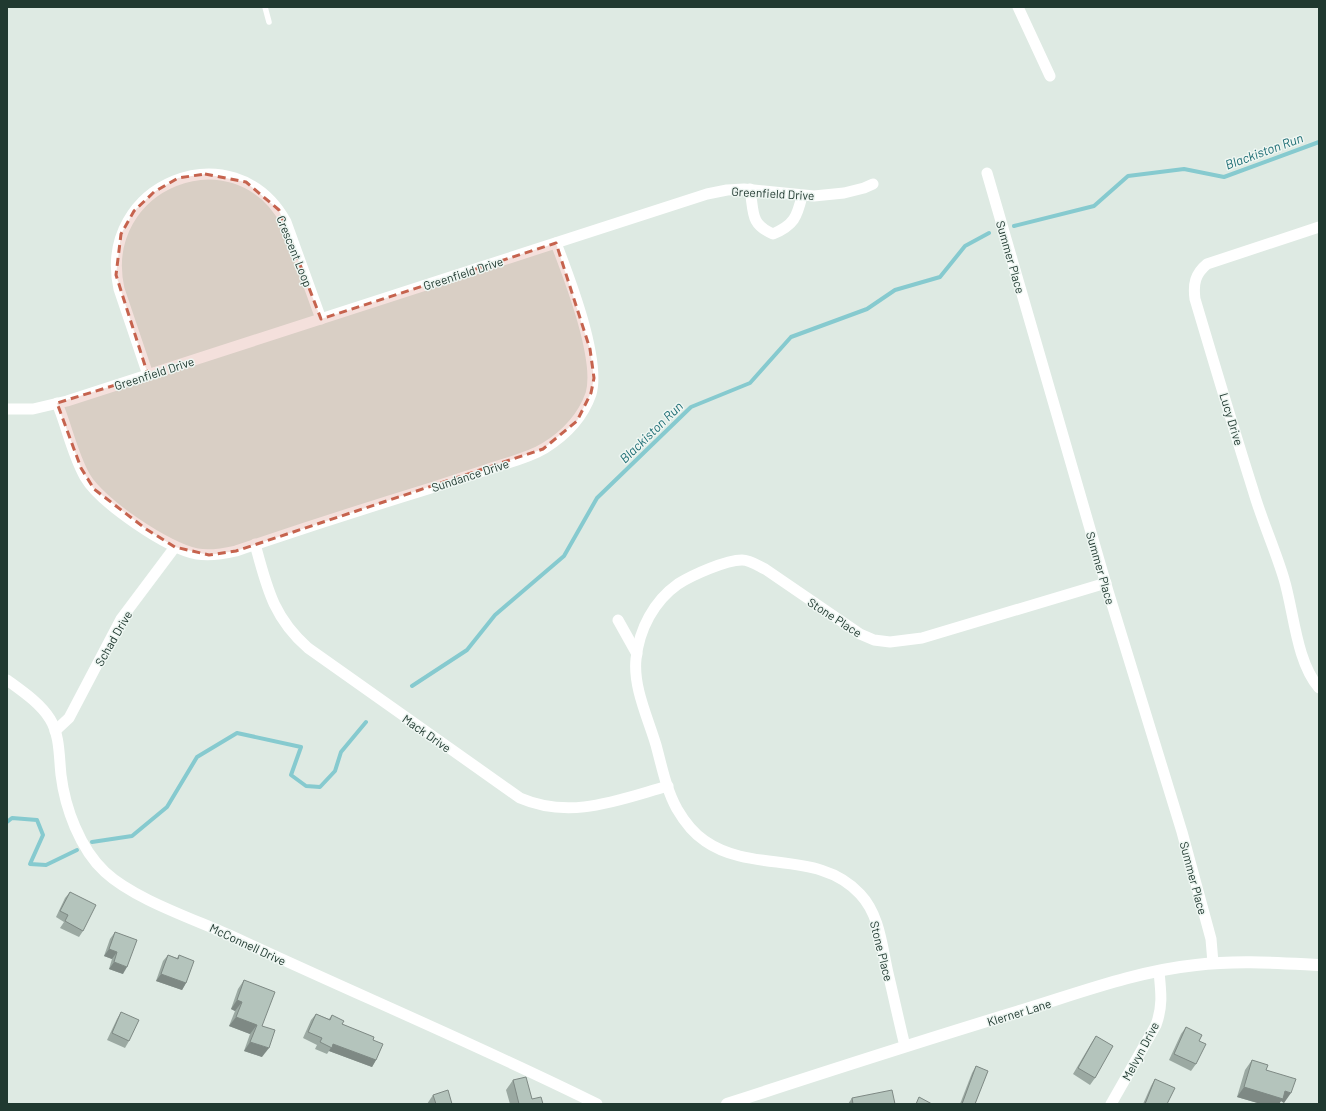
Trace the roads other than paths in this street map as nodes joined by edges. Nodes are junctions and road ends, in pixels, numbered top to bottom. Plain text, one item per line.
1 (265, 7) edge
2 (1018, 7) edge
3 (269, 22) dead end
4 (1050, 76) dead end
5 (986, 173) dead end
6 (873, 184) dead end
7 (750, 190) junction
8 (802, 196) junction
9 (1319, 227) edge
10 (556, 242) junction
11 (321, 319) junction
12 (148, 375) junction
13 (57, 403) junction
14 (7, 409) edge
15 (254, 544) junction
16 (175, 547) junction
17 (1106, 583) junction
18 (618, 620) dead end
19 (637, 654) junction
20 (7, 680) edge
21 (1319, 688) edge
22 (55, 731) junction
23 (668, 786) junction
24 (1213, 963) junction
25 (1319, 965) edge
26 (1158, 972) junction
27 (905, 1046) junction
28 (597, 1104) edge
29 (726, 1104) edge
30 (1111, 1104) edge

1 - 3 lane
2 - 4 street
5 - 17 street, Summer Place
6 - 8 street, Greenfield Drive
7 - 8 street, Greenfield Drive
7 - 8 street
7 - 10 street, Greenfield Drive
9 - 21 street, Lucy Drive
10 - 11 street, Greenfield Drive
10 - 15 street, Sundance Drive
11 - 12 street, Greenfield Drive
11 - 12 street, Crescent Loop
12 - 13 street, Greenfield Drive
13 - 14 street, Greenfield Drive
13 - 16 street
15 - 16 street, Sundance Drive
15 - 23 street, Mack Drive
16 - 22 street, Schad Drive
17 - 19 street, Stone Place
17 - 24 street, Summer Place
18 - 19 street, Stone Place
19 - 23 street, Stone Place
20 - 22 street, McConnell Drive
22 - 28 street, McConnell Drive
23 - 27 street, Stone Place
24 - 25 street, Klerner Lane
24 - 26 street, Klerner Lane
26 - 27 street, Klerner Lane
26 - 30 street, Melvyn Drive
27 - 29 street, Klerner Lane

